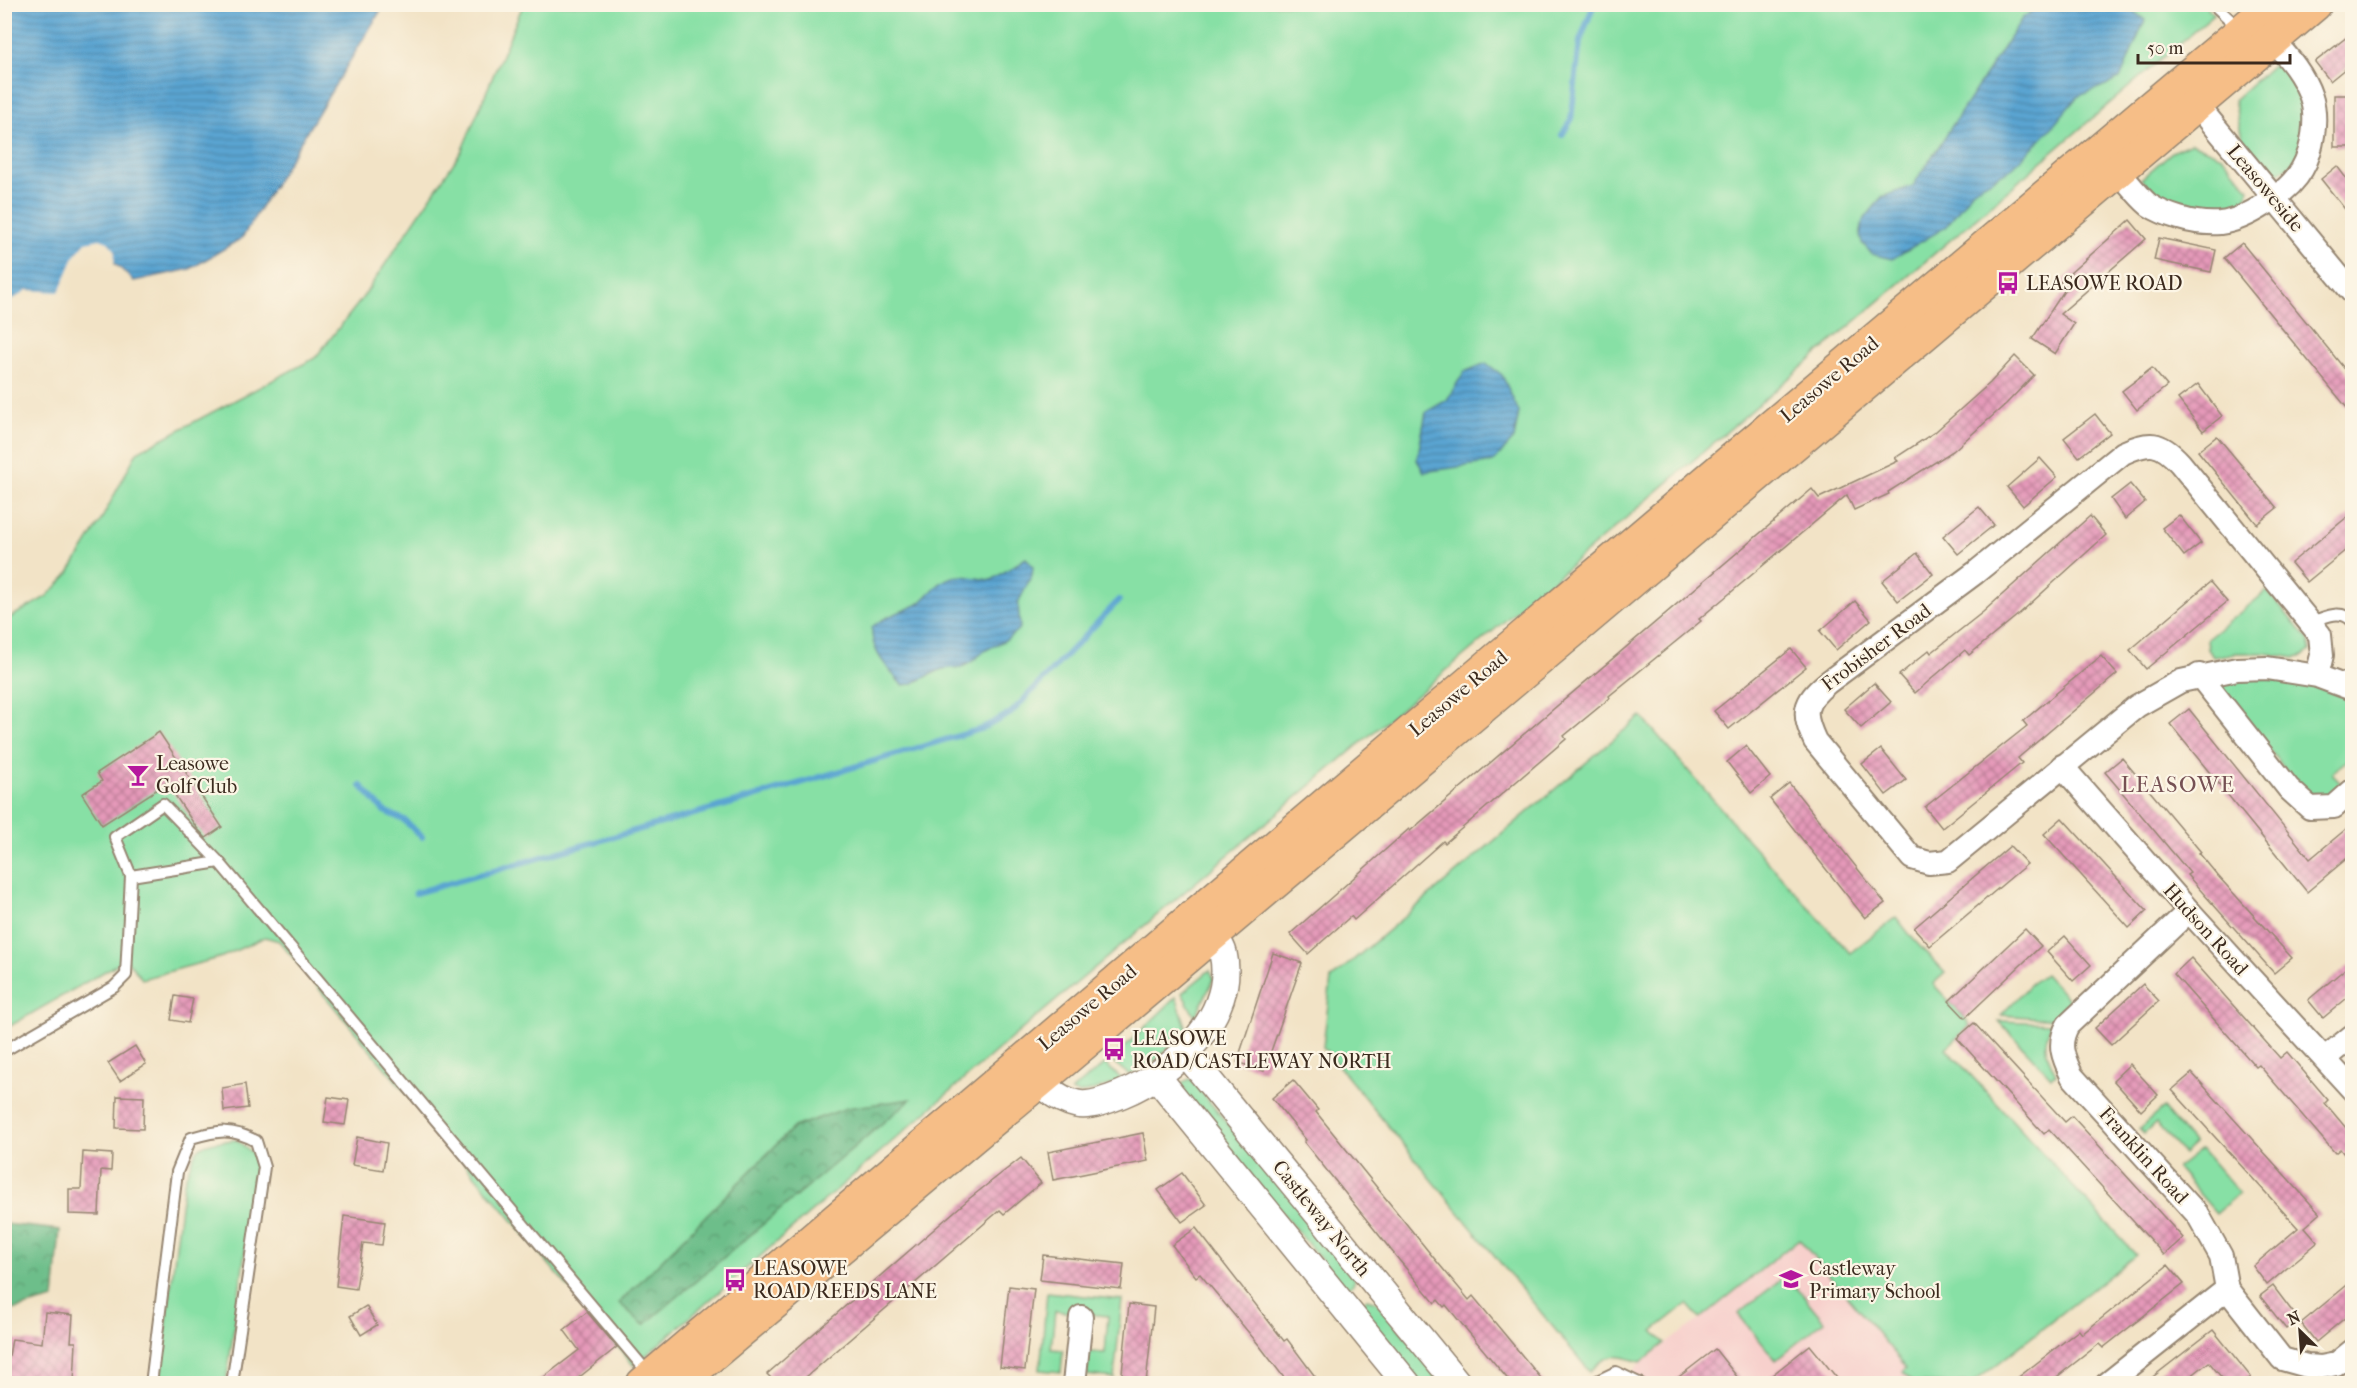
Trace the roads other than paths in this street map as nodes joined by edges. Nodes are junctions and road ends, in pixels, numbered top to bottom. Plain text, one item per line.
1 (2213, 4) edge
2 (2274, 4) edge
3 (2315, 4) edge
4 (2242, 31) junction
5 (2274, 40) junction
6 (2188, 94) junction
7 (2118, 171) junction
8 (2275, 199) junction
9 (2352, 292) edge
10 (2352, 621) edge
11 (2310, 622) junction
12 (2199, 675) junction
13 (2317, 676) junction
14 (2352, 689) edge
15 (2062, 766) junction
16 (2352, 791) edge
17 (219, 862) junction
18 (131, 876) junction
19 (2189, 911) junction
20 (1203, 925) junction
21 (2352, 1036) edge
22 (4, 1051) edge
23 (1186, 1053) junction
24 (2325, 1058) junction
25 (1031, 1071) junction
26 (1157, 1077) junction
27 (2352, 1089) edge
28 (1374, 1282) junction
29 (2227, 1289) junction
30 (1344, 1306) junction
31 (1081, 1317) dead end
32 (2352, 1351) edge
33 (657, 1382) edge
34 (151, 1383) edge
35 (232, 1383) edge
36 (1074, 1383) edge
37 (1407, 1383) edge
38 (1458, 1383) edge
39 (1591, 1383) edge
40 (1641, 1383) edge
41 (2107, 1383) edge

1 - 4 lane
2 - 4 main road, Leasowe Road
3 - 5 main road, Leasowe Road
4 - 6 main road, Leasowe Road
5 - 6 main road, Leasowe Road
5 - 8 street
6 - 7 main road, Leasowe Road
6 - 8 street, Leasoweside
6 - 20 main road, Leasowe Road
7 - 8 street
7 - 20 main road, Leasowe Road
8 - 9 street, Leasoweside
10 - 11 lane
11 - 13 street, Frobisher Road
11 - 15 street, Frobisher Road
12 - 13 street, Frobisher Road
12 - 15 street, Frobisher Road
12 - 16 street
13 - 14 street
15 - 19 street, Hudson Road
17 - 18 lane
17 - 18 lane
17 - 33 lane
18 - 22 lane
19 - 24 street, Hudson Road
19 - 29 street, Franklin Road
20 - 23 street, Leasowe Road
20 - 25 main road, Leasowe Road
21 - 24 street
23 - 26 street, Leasowe Road
23 - 28 street, Castleway North
24 - 27 street, Hudson Road
25 - 26 street, Leasowe Road
25 - 33 main road, Leasowe Road
26 - 30 street, Castleway North
28 - 30 street
28 - 38 street, Castleway North
29 - 32 street, Franklin Road
29 - 41 street
30 - 37 street, Castleway North
31 - 36 street
34 - 35 lane
39 - 40 lane

